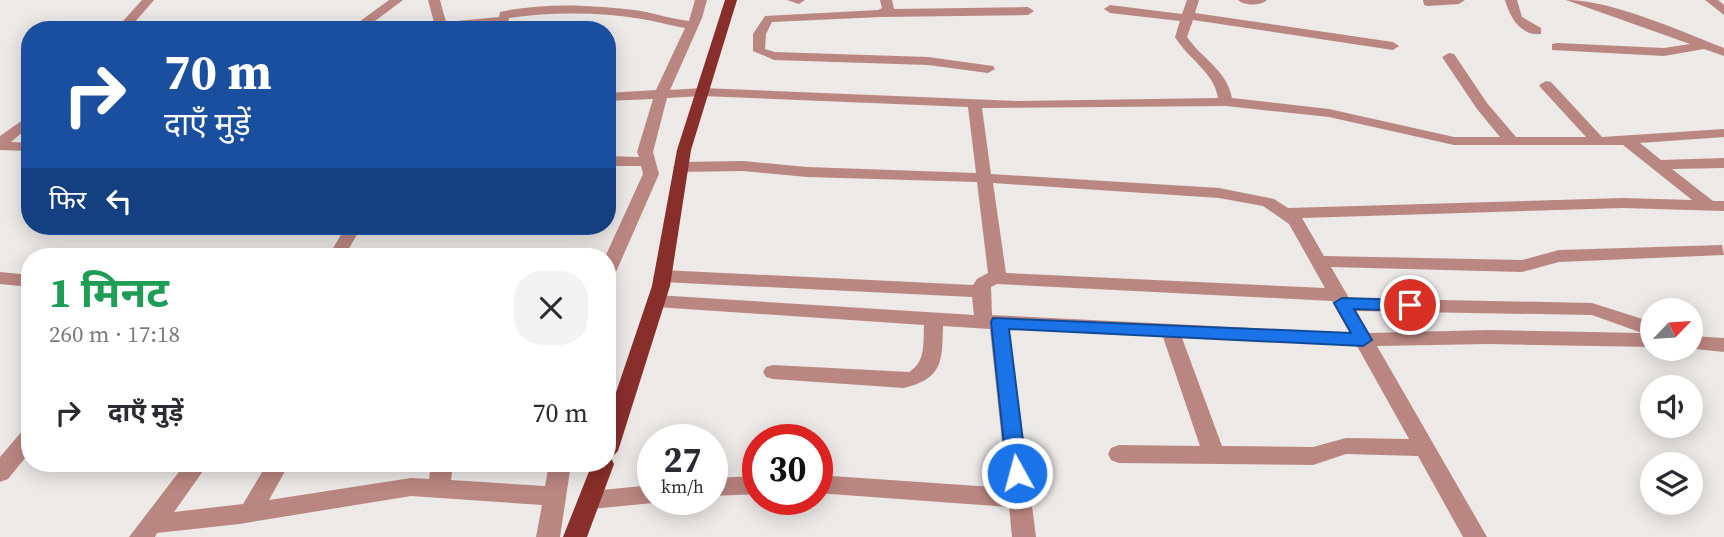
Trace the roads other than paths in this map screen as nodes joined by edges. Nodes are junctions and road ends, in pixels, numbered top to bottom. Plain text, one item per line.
1 (148, 0) edge
2 (397, 0) edge
3 (434, 0) edge
4 (701, 0) edge
5 (731, 0) edge
6 (793, 0) edge
7 (799, 0) edge
8 (886, 0) edge
9 (1193, 0) edge
10 (1244, 0) edge
11 (1261, 0) edge
12 (1459, 0) edge
13 (1511, 0) edge
14 (1572, 0) edge
15 (1711, 0) edge
16 (500, 2) dead end
17 (1428, 2) dead end
18 (1110, 9) dead end
19 (1028, 11) dead end
20 (1724, 11) edge
21 (881, 13) junction
22 (1186, 17) junction
23 (129, 21) edge
24 (367, 21) edge
25 (440, 21) edge
26 (504, 21) edge
27 (508, 21) edge
28 (693, 25) junction
29 (1537, 31) dead end
30 (1706, 45) junction
31 (1393, 46) dead end
32 (1557, 47) dead end
33 (1724, 52) edge
34 (1449, 57) dead end
35 (988, 69) dead end
36 (1546, 85) dead end
37 (702, 92) junction
38 (661, 95) junction
39 (616, 97) edge
40 (1226, 102) junction
41 (974, 103) junction
42 (21, 126) edge
43 (1724, 133) edge
44 (1626, 140) junction
45 (1512, 142) junction
46 (1598, 142) junction
47 (1, 143) edge
48 (21, 145) edge
49 (616, 161) edge
50 (646, 162) junction
51 (1724, 163) edge
52 (1657, 164) junction
53 (681, 167) junction
54 (984, 178) junction
55 (1716, 205) edge
56 (1286, 213) junction
57 (1722, 250) dead end
58 (616, 252) edge
59 (1318, 261) junction
60 (662, 276) junction
61 (0, 278) edge
62 (21, 280) edge
63 (988, 285) junction
64 (1340, 299) junction
65 (656, 301) junction
66 (933, 319) junction
67 (992, 322) junction
68 (1640, 324) edge
69 (1170, 331) junction
70 (1363, 340) junction
71 (1640, 340) edge
72 (1703, 344) edge
73 (1724, 345) edge
74 (773, 372) dead end
75 (616, 423) edge
76 (21, 447) edge
77 (1425, 448) junction
78 (1119, 454) dead end
79 (1214, 455) junction
80 (191, 472) edge
81 (273, 472) edge
82 (441, 472) edge
83 (558, 472) edge
84 (600, 472) edge
85 (0, 473) edge
86 (833, 485) edge
87 (439, 487) junction
88 (553, 496) junction
89 (637, 496) edge
90 (1020, 498) junction
91 (591, 500) junction
92 (250, 512) junction
93 (146, 531) edge
94 (548, 537) edge
95 (575, 537) edge
96 (1026, 537) edge
97 (1475, 537) edge

1 - 23 street
2 - 24 street
3 - 25 street
4 - 28 street
5 - 37 main road
6 - 7 street
8 - 21 street
9 - 22 street
10 - 11 street
12 - 17 street
13 - 29 street
14 - 30 street
15 - 20 street
16 - 26 street
18 - 22 street
19 - 21 street
21 - 35 street
22 - 31 street
22 - 40 street
27 - 28 street
28 - 38 street
30 - 32 street
30 - 33 street
34 - 45 street
36 - 46 street
37 - 38 street
37 - 41 street
37 - 53 main road
38 - 39 street
38 - 50 street
40 - 41 street
40 - 45 street
41 - 54 street
42 - 47 street
43 - 44 street
44 - 46 street
44 - 52 street
45 - 46 street
47 - 48 street
49 - 50 street
50 - 58 street
51 - 52 street
52 - 55 street
53 - 54 street
53 - 60 main road
54 - 56 street
54 - 63 street
55 - 56 street
56 - 59 street
57 - 59 street
59 - 64 street
60 - 63 street
60 - 65 main road
61 - 62 street
63 - 64 street
63 - 67 street
64 - 68 street
64 - 70 street
65 - 66 street
65 - 75 main road
66 - 67 street
66 - 74 street
67 - 69 street
67 - 90 street
69 - 70 street
69 - 79 street
70 - 71 street
70 - 77 street
72 - 73 street
76 - 85 street
77 - 79 street
77 - 97 street
78 - 79 street
80 - 93 street
81 - 92 street
82 - 87 street
83 - 88 street
84 - 91 main road
86 - 90 street
87 - 88 street
87 - 92 street
88 - 94 street
89 - 91 street
90 - 96 street
91 - 95 main road
92 - 93 street

